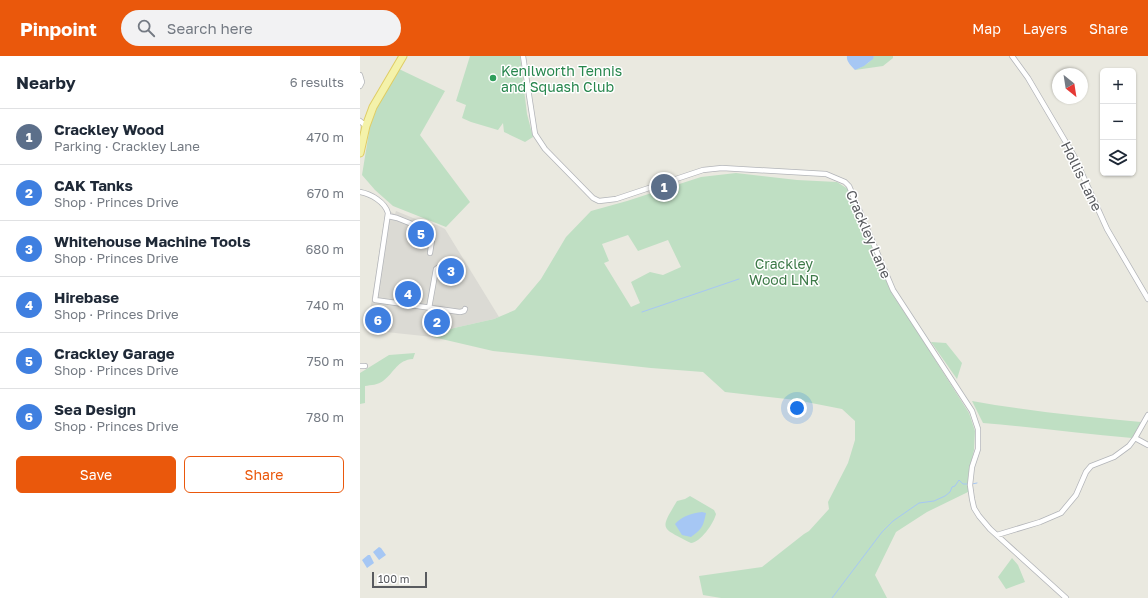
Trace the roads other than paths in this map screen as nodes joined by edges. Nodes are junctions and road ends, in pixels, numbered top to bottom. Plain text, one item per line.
1 (403, 56) edge
2 (523, 56) edge
3 (1012, 56) edge
4 (360, 75) edge
5 (360, 86) edge
6 (363, 123) edge
7 (360, 153) edge
8 (360, 192) edge
9 (388, 216) junction
10 (430, 253) dead end
11 (442, 267) dead end
12 (1148, 299) edge
13 (429, 308) junction
14 (465, 309) dead end
15 (1148, 415) edge
16 (1135, 438) junction
17 (1148, 445) edge
18 (997, 535) junction
19 (1066, 598) edge

1 - 6 main road
2 - 18 street, Crackley Lane
3 - 12 street, Hollis Lane
4 - 5 street
6 - 7 main road
8 - 9 street
9 - 10 street
9 - 13 street
11 - 13 street
13 - 14 street
15 - 16 street
16 - 17 street
16 - 18 street
18 - 19 street, Crackley Lane

